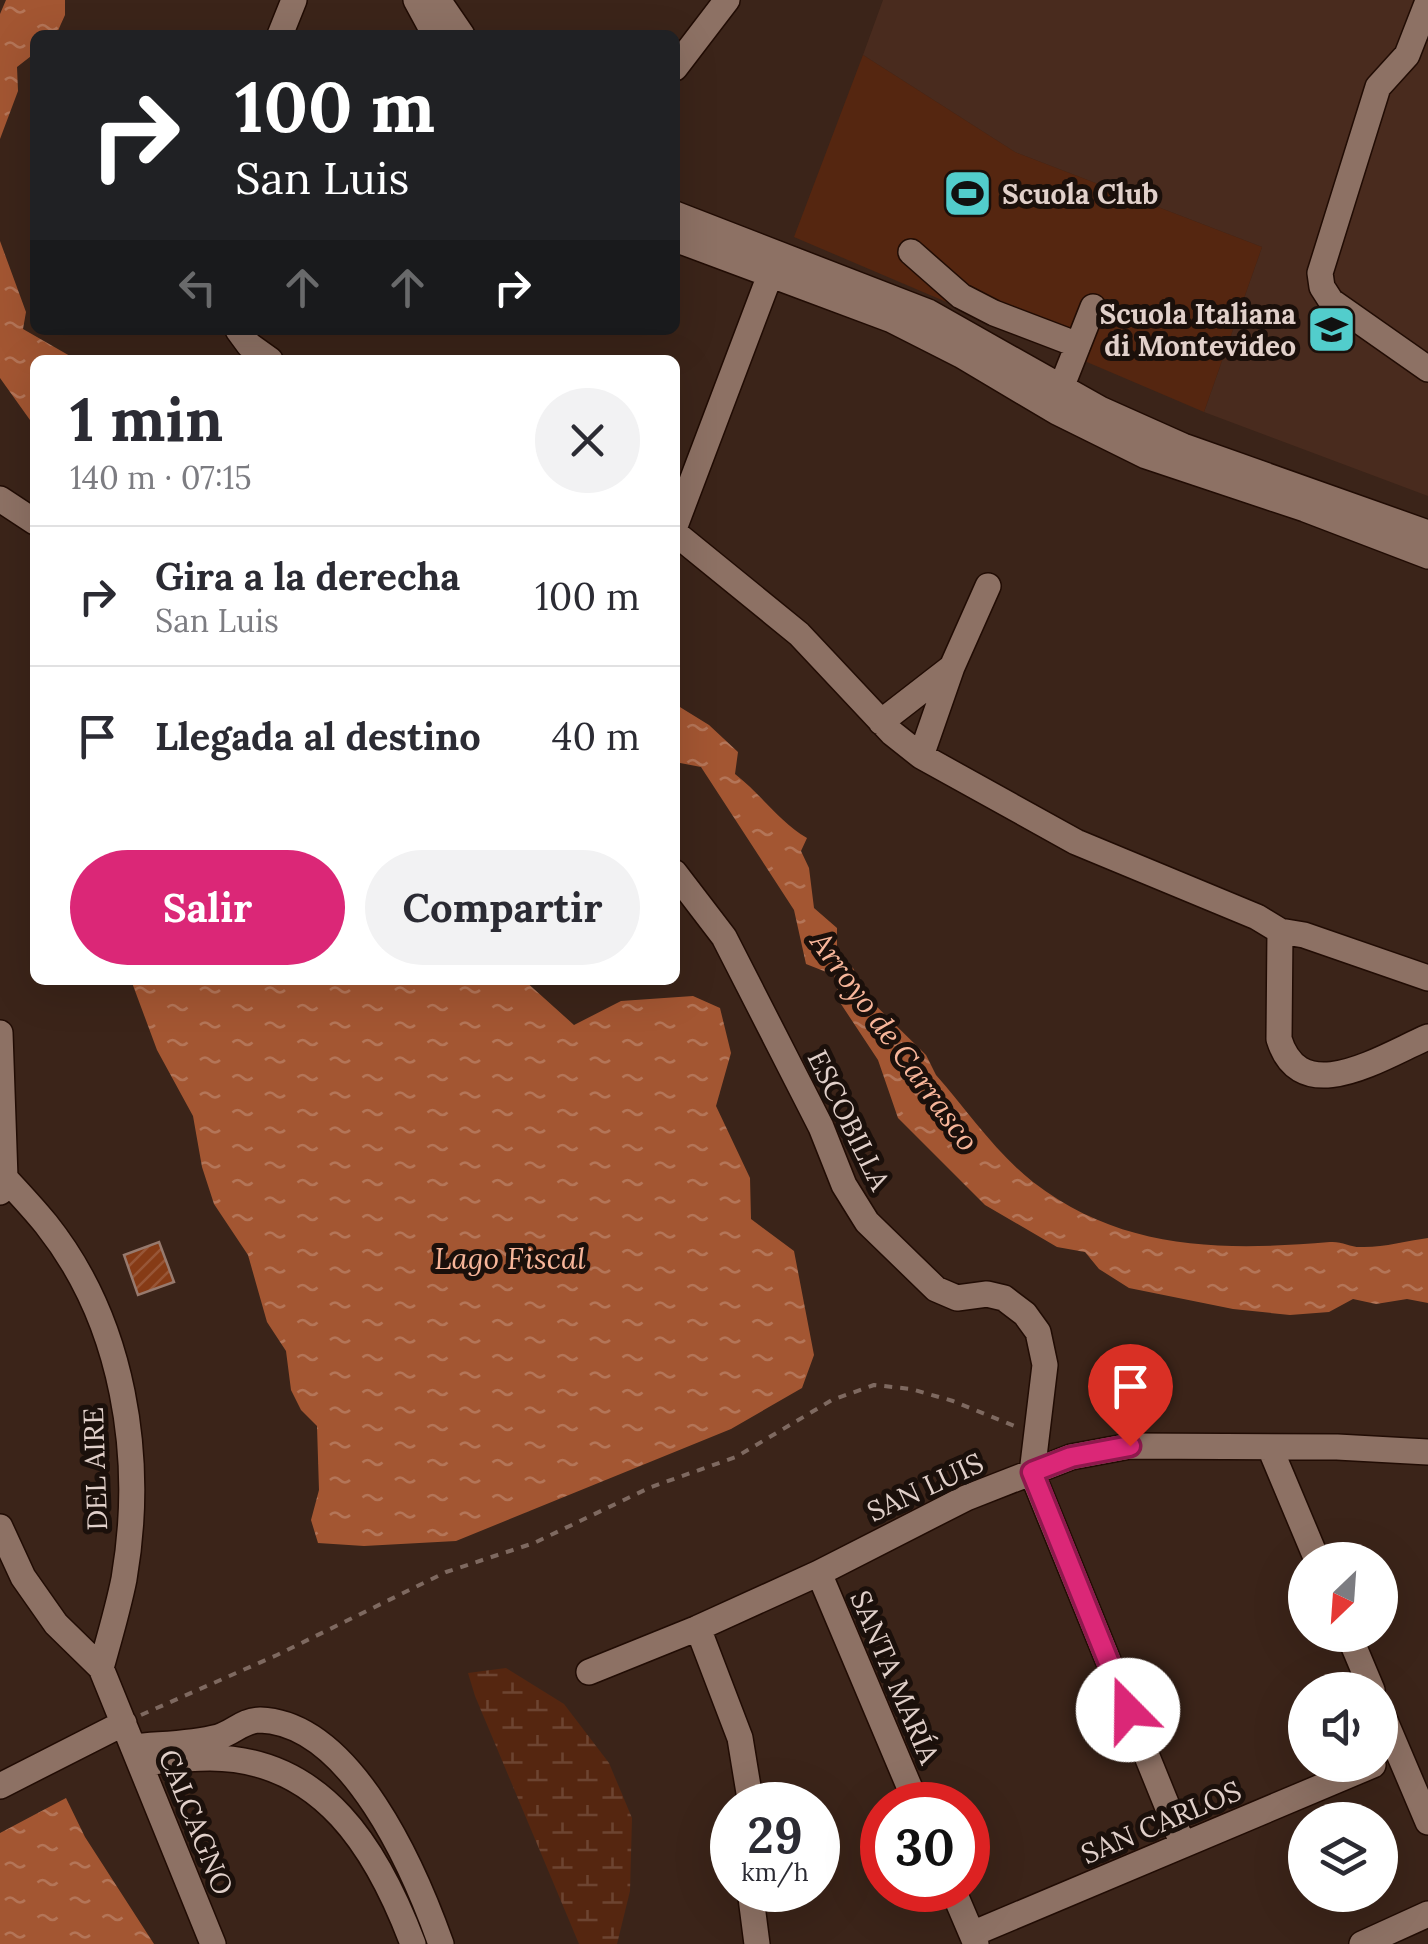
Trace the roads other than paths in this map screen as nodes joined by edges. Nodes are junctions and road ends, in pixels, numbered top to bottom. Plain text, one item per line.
1 (294, 0) edge
2 (416, 0) edge
3 (438, 0) edge
4 (727, 0) edge
5 (1428, 0) edge
6 (282, 30) edge
7 (432, 30) edge
8 (459, 30) edge
9 (680, 61) edge
10 (680, 217) edge
11 (680, 241) edge
12 (911, 252) dead end
13 (774, 265) junction
14 (1092, 307) dead end
15 (1078, 345) junction
16 (1428, 368) edge
17 (1061, 388) junction
18 (0, 499) edge
19 (680, 517) edge
20 (30, 519) edge
21 (680, 534) edge
22 (1420, 542) edge
23 (988, 586) dead end
24 (952, 667) junction
25 (882, 722) junction
26 (920, 756) junction
27 (680, 879) edge
28 (1280, 931) junction
29 (1428, 978) edge
30 (0, 1033) edge
31 (1428, 1038) edge
32 (3, 1185) edge
33 (1270, 1448) junction
34 (1428, 1452) edge
35 (1032, 1472) junction
36 (0, 1527) edge
37 (1309, 1542) edge
38 (818, 1573) junction
39 (698, 1628) junction
40 (101, 1668) junction
41 (589, 1672) dead end
42 (132, 1744) junction
43 (1398, 1771) edge
44 (748, 1782) edge
45 (907, 1782) edge
46 (1333, 1782) edge
47 (0, 1786) edge
48 (1428, 1822) edge
49 (1183, 1845) junction
50 (419, 1882) junction
51 (394, 1894) junction
52 (753, 1912) edge
53 (962, 1912) edge
54 (1428, 1914) edge
55 (974, 1939) edge
56 (212, 1944) edge
57 (413, 1944) edge
58 (441, 1944) edge
59 (757, 1944) edge
60 (1362, 1944) edge

1 - 6 street
2 - 7 street
3 - 8 street
4 - 9 street
5 - 16 street
10 - 13 street
11 - 13 street
12 - 15 street
13 - 17 street
13 - 19 street
13 - 22 street
14 - 15 street
15 - 17 street
17 - 22 street
18 - 20 street
21 - 25 street
23 - 24 street
24 - 25 street
24 - 26 street
25 - 26 street
26 - 28 street
27 - 35 street, ESCOBILLA
28 - 29 street
28 - 31 street
30 - 32 street
32 - 40 street, DEL AIRE
33 - 34 street, SAN LUIS
33 - 35 street, SAN LUIS
33 - 37 street
35 - 38 street, SAN LUIS
35 - 49 street
36 - 40 street
38 - 39 street, SAN LUIS
38 - 45 street, SANTA MARÍA
39 - 41 street, SAN LUIS
39 - 44 street
40 - 42 street, CALCAGNO
42 - 47 street
42 - 50 street
42 - 51 street
42 - 56 street, CALCAGNO
43 - 48 street
46 - 49 street, SAN CARLOS
49 - 55 street, SAN CARLOS
50 - 51 street
50 - 58 street
51 - 57 street
52 - 59 street
53 - 55 street
54 - 60 street

